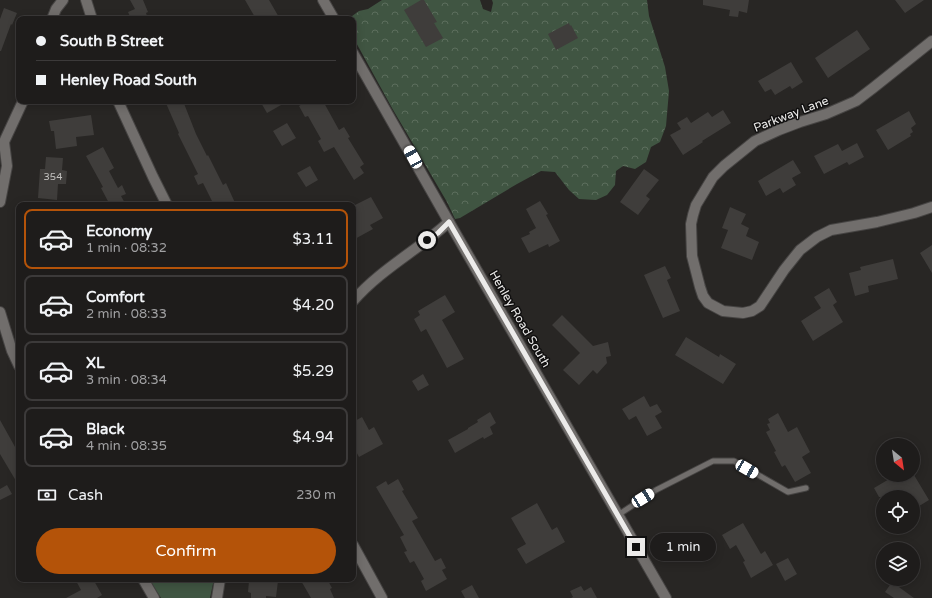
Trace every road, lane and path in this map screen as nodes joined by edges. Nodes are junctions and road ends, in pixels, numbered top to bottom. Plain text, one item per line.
1 (63, 0) edge
2 (86, 0) edge
3 (323, 0) edge
4 (53, 16) edge
5 (91, 16) edge
6 (332, 16) edge
7 (932, 41) edge
8 (356, 58) edge
9 (22, 104) edge
10 (119, 104) edge
11 (2, 143) edge
12 (0, 202) edge
13 (166, 202) edge
14 (932, 207) edge
15 (449, 222) junction
16 (356, 297) edge
17 (0, 312) edge
18 (16, 360) edge
19 (806, 488) dead end
20 (618, 515) junction
21 (356, 550) edge
22 (145, 582) edge
23 (220, 582) edge
24 (154, 598) edge
25 (217, 598) edge
26 (382, 598) edge
27 (666, 598) edge

1 - 4 street
2 - 5 street
3 - 6 street
7 - 14 street, Parkway Lane
8 - 15 street, Henley Road South
9 - 11 street
10 - 13 street
11 - 12 street
15 - 16 street
15 - 20 street, Henley Road South
17 - 18 street
19 - 20 lane
20 - 27 street, Henley Road South
21 - 26 street
22 - 24 street
23 - 25 street

